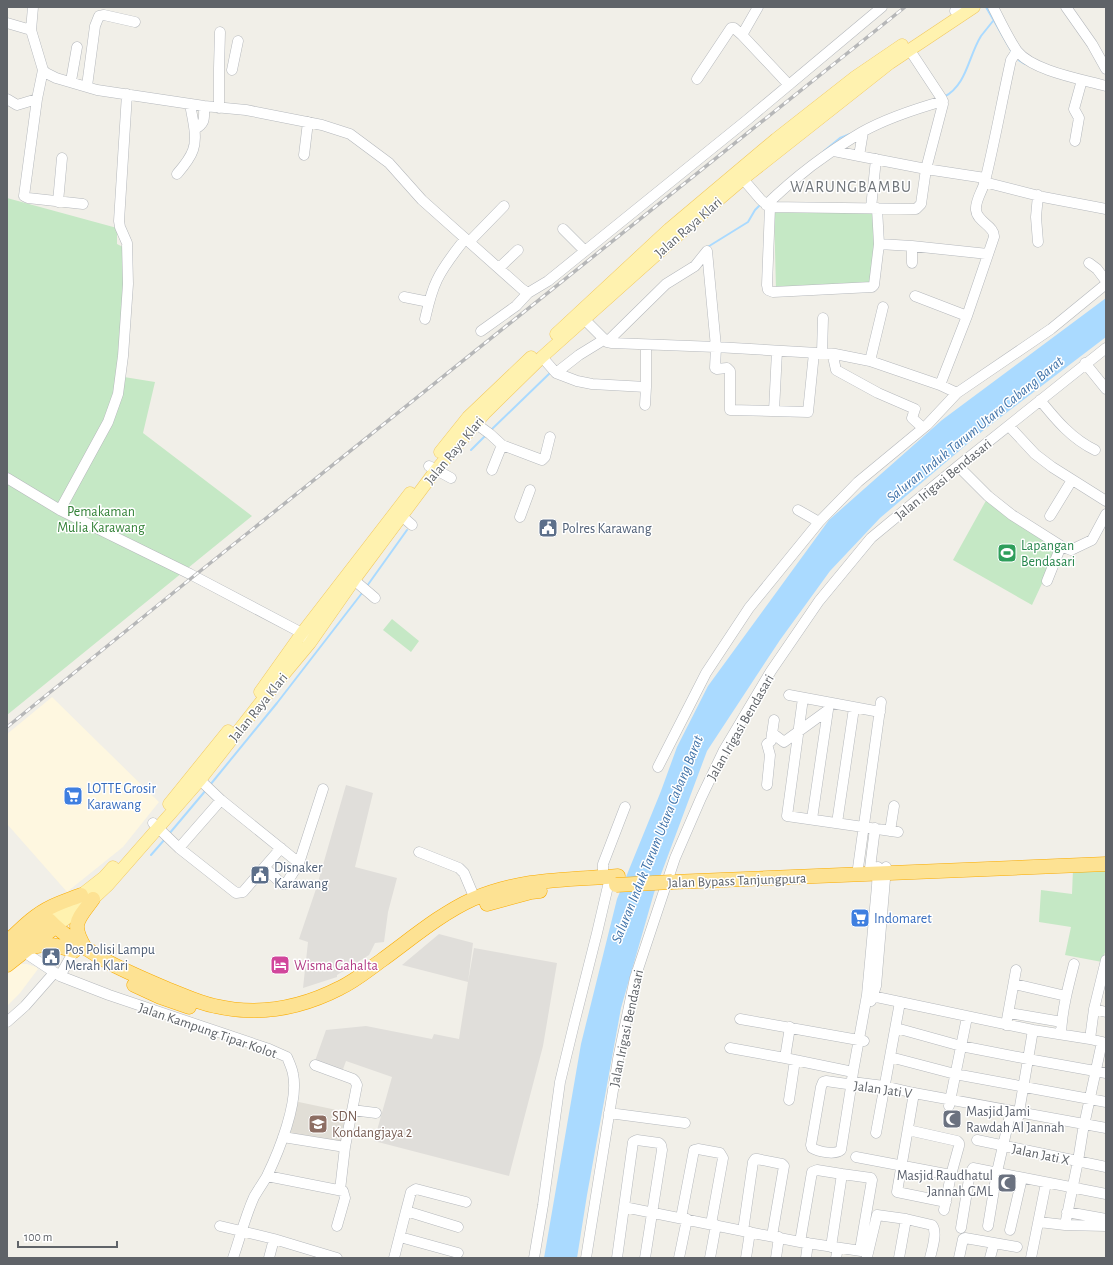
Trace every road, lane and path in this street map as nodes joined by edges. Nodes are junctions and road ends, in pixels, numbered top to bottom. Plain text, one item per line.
1 (33, 7) edge
2 (758, 7) edge
3 (882, 7) edge
4 (974, 7) edge
5 (993, 7) edge
6 (1066, 7) edge
7 (958, 8) edge
8 (135, 22) dead end
9 (7, 23) edge
10 (31, 30) junction
11 (220, 32) dead end
12 (742, 35) junction
13 (238, 41) dead end
14 (77, 47) dead end
15 (909, 49) junction
16 (1015, 54) junction
17 (219, 68) junction
18 (1106, 69) edge
19 (43, 70) junction
20 (697, 79) dead end
21 (71, 81) junction
22 (1081, 83) junction
23 (789, 85) junction
24 (87, 86) junction
25 (1106, 86) edge
26 (127, 94) junction
27 (38, 98) junction
28 (7, 99) edge
29 (942, 99) junction
30 (190, 104) junction
31 (204, 106) junction
32 (824, 107) junction
33 (219, 108) junction
34 (308, 122) junction
35 (195, 129) junction
36 (863, 132) junction
37 (1075, 141) dead end
38 (834, 151) junction
39 (304, 155) dead end
40 (859, 156) junction
41 (62, 158) dead end
42 (876, 159) junction
43 (926, 169) junction
44 (178, 174) dead end
45 (743, 179) junction
46 (985, 180) junction
47 (1038, 196) junction
48 (58, 202) junction
49 (83, 204) dead end
50 (766, 204) junction
51 (504, 206) dead end
52 (874, 208) junction
53 (1106, 209) edge
54 (563, 229) dead end
55 (467, 240) junction
56 (1038, 242) dead end
57 (879, 244) junction
58 (912, 246) junction
59 (518, 250) dead end
60 (585, 251) junction
61 (988, 254) junction
62 (912, 263) dead end
63 (1088, 264) dead end
64 (499, 268) junction
65 (1106, 280) edge
66 (1106, 284) edge
67 (528, 293) junction
68 (915, 296) dead end
69 (404, 297) dead end
70 (429, 302) junction
71 (883, 307) dead end
72 (582, 316) junction
73 (967, 316) junction
74 (823, 318) dead end
75 (425, 319) dead end
76 (481, 331) dead end
77 (603, 338) junction
78 (646, 345) junction
79 (716, 347) junction
80 (1106, 348) edge
81 (777, 351) junction
82 (818, 353) junction
83 (835, 354) junction
84 (542, 357) junction
85 (870, 361) junction
86 (1085, 363) junction
87 (554, 371) junction
88 (940, 385) junction
89 (646, 387) junction
90 (1106, 389) edge
91 (957, 393) junction
92 (1040, 400) junction
93 (645, 405) dead end
94 (774, 410) junction
95 (475, 423) junction
96 (1008, 426) junction
97 (923, 428) junction
98 (550, 437) dead end
99 (502, 445) junction
100 (1095, 450) dead end
101 (958, 466) junction
102 (492, 470) dead end
103 (442, 473) junction
104 (7, 478) edge
105 (1072, 480) junction
106 (530, 490) dead end
107 (1106, 501) edge
108 (60, 510) junction
109 (798, 510) dead end
110 (1106, 514) edge
111 (520, 516) dead end
112 (1050, 516) dead end
113 (405, 519) junction
114 (819, 522) junction
115 (1061, 546) junction
116 (1046, 581) dead end
117 (358, 583) junction
118 (373, 596) dead end
119 (302, 633) junction
120 (310, 643) junction
121 (789, 695) dead end
122 (803, 698) junction
123 (828, 707) junction
124 (854, 708) junction
125 (774, 720) dead end
126 (798, 732) junction
127 (772, 733) junction
128 (658, 767) dead end
129 (205, 785) junction
130 (767, 785) dead end
131 (323, 789) dead end
132 (221, 800) junction
133 (894, 806) dead end
134 (625, 807) dead end
135 (812, 819) junction
136 (837, 823) junction
137 (864, 827) junction
138 (875, 828) junction
139 (160, 831) junction
140 (179, 848) junction
141 (281, 848) junction
142 (419, 852) dead end
143 (1106, 858) edge
144 (300, 863) junction
145 (1106, 864) edge
146 (265, 868) junction
147 (876, 870) junction
148 (673, 878) junction
149 (611, 881) junction
150 (87, 897) junction
151 (475, 899) junction
152 (48, 926) junction
153 (7, 943) edge
154 (27, 950) junction
155 (79, 950) junction
156 (7, 951) edge
157 (1106, 960) edge
158 (1074, 964) dead end
159 (7, 965) edge
160 (1016, 970) dead end
161 (57, 975) junction
162 (1103, 981) edge
163 (1014, 984) junction
164 (870, 995) junction
165 (1066, 996) junction
166 (900, 1002) junction
167 (1094, 1009) junction
168 (1106, 1012) edge
169 (1009, 1013) junction
170 (967, 1017) junction
171 (740, 1019) dead end
172 (7, 1022) edge
173 (1062, 1022) junction
174 (1006, 1025) junction
175 (790, 1027) junction
176 (896, 1028) junction
177 (1033, 1030) junction
178 (1061, 1034) junction
179 (1090, 1039) junction
180 (861, 1041) junction
181 (1104, 1042) edge
182 (961, 1046) junction
183 (730, 1048) dead end
184 (890, 1057) junction
185 (790, 1059) junction
186 (1028, 1059) junction
187 (315, 1065) dead end
188 (1101, 1072) edge
189 (955, 1074) junction
190 (852, 1081) junction
191 (1023, 1086) junction
192 (883, 1089) junction
193 (913, 1096) junction
194 (789, 1100) dead end
195 (1090, 1100) junction
196 (1106, 1102) edge
197 (949, 1103) junction
198 (352, 1110) junction
199 (376, 1113) dead end
200 (610, 1113) junction
201 (1014, 1114) junction
202 (685, 1124) dead end
203 (1084, 1127) junction
204 (1106, 1128) edge
205 (908, 1130) junction
206 (876, 1133) dead end
207 (1106, 1134) edge
208 (283, 1137) junction
209 (977, 1140) dead end
210 (1003, 1146) junction
211 (345, 1147) junction
212 (856, 1157) dead end
213 (1078, 1161) junction
214 (901, 1164) junction
215 (1106, 1167) edge
216 (998, 1172) junction
217 (842, 1174) junction
218 (951, 1175) junction
219 (266, 1176) junction
220 (1022, 1178) junction
221 (1046, 1183) junction
222 (1072, 1187) junction
223 (340, 1190) junction
224 (1106, 1194) edge
225 (466, 1202) dead end
226 (624, 1207) junction
227 (406, 1211) junction
228 (652, 1212) junction
229 (1067, 1212) junction
230 (872, 1214) junction
231 (684, 1218) junction
232 (906, 1219) junction
233 (1106, 1219) edge
234 (1039, 1222) junction
235 (714, 1225) junction
236 (1065, 1225) junction
237 (220, 1226) dead end
238 (337, 1226) dead end
239 (988, 1226) dead end
240 (1106, 1226) edge
241 (458, 1227) dead end
242 (961, 1228) dead end
243 (1010, 1230) dead end
244 (242, 1231) junction
245 (746, 1232) junction
246 (400, 1237) junction
247 (776, 1237) junction
248 (274, 1240) junction
249 (804, 1242) junction
250 (994, 1243) junction
251 (1017, 1247) dead end
252 (835, 1251) edge
253 (458, 1253) dead end
254 (865, 1253) edge
255 (233, 1258) edge
256 (269, 1258) edge
257 (336, 1258) edge
258 (394, 1258) edge
259 (397, 1258) edge
260 (534, 1258) edge
261 (586, 1258) edge
262 (617, 1258) edge
263 (645, 1258) edge
264 (679, 1258) edge
265 (710, 1258) edge
266 (746, 1258) edge
267 (776, 1258) edge
268 (806, 1258) edge
269 (899, 1258) edge
270 (930, 1258) edge
271 (959, 1258) edge
272 (990, 1258) edge
273 (1031, 1258) edge

1 - 10 street
2 - 12 street
3 - 23 street
4 - 15 main road, Jalan Raya Klari
5 - 16 street
6 - 18 street
7 - 32 main road, Jalan Raya Klari
8 - 24 street
9 - 10 street
10 - 19 street
11 - 17 street
12 - 20 street
12 - 23 street
13 - 17 street
14 - 21 street
15 - 29 street
15 - 32 main road, Jalan Raya Klari
16 - 22 street
16 - 46 street
17 - 33 street
19 - 21 street
19 - 27 street
21 - 24 street
22 - 25 street
22 - 37 street
23 - 60 street
24 - 26 street
26 - 30 street
26 - 108 street
27 - 28 street
27 - 48 street
29 - 36 street
29 - 43 street
30 - 31 street
30 - 35 street
31 - 33 street
31 - 35 street
32 - 45 main road, Jalan Raya Klari
32 - 72 main road, Jalan Raya Klari
33 - 34 street
34 - 39 street
34 - 55 street
35 - 44 street
36 - 38 street
36 - 40 street
38 - 40 street
38 - 50 street
40 - 42 street
41 - 48 street
42 - 43 street
42 - 52 street
43 - 46 street
43 - 52 street
45 - 50 street
45 - 72 main road, Jalan Raya Klari
46 - 47 street
46 - 61 street
47 - 53 street
47 - 56 street
48 - 49 street
50 - 52 street
50 - 57 street
51 - 55 street
52 - 57 street
54 - 60 street
55 - 64 street
55 - 70 street
57 - 58 street
58 - 61 street
58 - 62 street
59 - 64 street
60 - 67 street
61 - 73 street
63 - 65 street
64 - 67 street
66 - 91 street
67 - 76 street
68 - 73 street
69 - 70 street
70 - 75 street
71 - 85 street
72 - 77 street
72 - 84 main road, Jalan Raya Klari
72 - 103 main road, Jalan Raya Klari
73 - 88 street
74 - 82 street
77 - 78 street
77 - 79 street
77 - 87 street
78 - 79 street
78 - 89 street
79 - 81 street
79 - 94 street
80 - 86 street, Jalan Irigasi Bendasari
81 - 82 street
81 - 94 street
82 - 83 street
82 - 94 street
83 - 85 street
83 - 97 street
84 - 87 street
84 - 95 main road, Jalan Raya Klari
85 - 88 street
86 - 90 street
86 - 92 street, Jalan Irigasi Bendasari
87 - 89 street
88 - 91 street
89 - 93 street
91 - 97 street
92 - 96 street, Jalan Irigasi Bendasari
92 - 100 street
95 - 99 street
95 - 103 main road, Jalan Raya Klari
96 - 101 street, Jalan Irigasi Bendasari
96 - 105 street
97 - 114 street
98 - 99 street
99 - 102 street
101 - 115 street
101 - 200 street, Jalan Irigasi Bendasari
103 - 113 main road, Jalan Raya Klari
104 - 108 street
105 - 107 street
105 - 112 street
106 - 111 street
108 - 119 street
109 - 114 street
110 - 115 street
113 - 117 main road, Jalan Raya Klari
113 - 119 main road, Jalan Raya Klari
114 - 128 street
115 - 116 street
117 - 118 street
117 - 120 main road, Jalan Raya Klari
119 - 120 street
119 - 139 main road, Jalan Raya Klari
120 - 129 main road, Jalan Raya Klari
121 - 122 street
122 - 123 street
122 - 126 street
123 - 124 street
123 - 126 street
123 - 135 street
124 - 136 street
124 - 137 street
125 - 127 street
126 - 127 street
126 - 135 street
127 - 130 street
129 - 132 street
129 - 139 main road, Jalan Raya Klari
131 - 144 street
132 - 140 street
132 - 141 street
133 - 138 street
134 - 149 street
135 - 136 street
136 - 137 street
137 - 138 street
137 - 147 street
138 - 147 street
139 - 140 street
139 - 150 main road, Jalan Raya Klari
140 - 146 street
141 - 144 street
141 - 146 street
142 - 151 street
143 - 147 highway, Jalan Bypass Tanjungpura
144 - 146 street
145 - 147 highway, Jalan Bypass Tanjungpura
147 - 148 highway, Jalan Bypass Tanjungpura
147 - 148 highway, Jalan Bypass Tanjungpura
147 - 164 street
148 - 149 highway, Jalan Bypass Tanjungpura, bridge
149 - 151 highway, Jalan Bypass Tanjungpura
149 - 155 highway, Jalan Bypass Tanjungpura
149 - 260 street
150 - 152 main road, Jalan Raya Klari
150 - 153 highway
150 - 155 highway
151 - 155 highway, Jalan Bypass Tanjungpura
152 - 154 highway, Jalan Raya Klari
152 - 155 highway, Jalan Bypass Tanjungpura
152 - 156 highway, Jalan Raya Klari
154 - 155 highway
154 - 159 highway, Jalan Raya Klari
154 - 161 street, Jalan Kampung Tipar Kolot
155 - 161 street
157 - 162 street
158 - 165 street
160 - 163 street
161 - 172 street
161 - 208 street, Jalan Kampung Tipar Kolot
162 - 167 street
163 - 165 street
163 - 169 street
164 - 166 street
164 - 180 street
165 - 173 street
166 - 170 street
166 - 176 street
167 - 168 street
167 - 179 street
169 - 173 street
169 - 174 street
170 - 174 street
170 - 182 street
171 - 175 street
173 - 178 street
174 - 177 street
175 - 180 street
175 - 185 street
176 - 182 street
176 - 184 street
177 - 178 street
177 - 186 street
178 - 179 street
179 - 181 street
180 - 190 street
181 - 188 street
182 - 186 street
182 - 189 street
183 - 185 street
184 - 189 street
184 - 192 street
185 - 190 street
185 - 194 street
186 - 188 street
186 - 191 street
187 - 198 street
188 - 195 street
189 - 191 street
189 - 197 street
190 - 190 street
190 - 192 street, Jalan Jati V
191 - 195 street
191 - 201 street
192 - 193 street, Jalan Jati V
192 - 206 street
193 - 197 street, Jalan Jati V
193 - 205 street
195 - 196 street
195 - 203 street
197 - 201 street, Jalan Jati V
198 - 199 street
198 - 211 street
200 - 202 street
200 - 261 street, Jalan Irigasi Bendasari
201 - 203 street, Jalan Jati V
201 - 210 street
203 - 204 street
203 - 207 street
203 - 213 street
205 - 214 street
205 - 218 street
208 - 211 street
208 - 219 street, Jalan Kampung Tipar Kolot
209 - 210 street, Jalan Jati X
210 - 213 street, Jalan Jati X
210 - 216 street
211 - 223 street
212 - 214 street
213 - 215 street, Jalan Jati X
213 - 222 street
214 - 218 street
214 - 218 street
216 - 220 street
216 - 239 street
216 - 242 street
217 - 230 street
217 - 249 street
217 - 252 street
219 - 223 street
219 - 244 street, Jalan Kampung Tipar Kolot
220 - 221 street
220 - 243 street
221 - 222 street
221 - 234 street
222 - 224 street
222 - 229 street
223 - 238 street
225 - 227 street
226 - 228 street
226 - 228 street
226 - 262 street
227 - 241 street
227 - 246 street
228 - 231 street
228 - 263 street
229 - 233 street
229 - 236 street
230 - 232 street
230 - 254 street
231 - 235 street
231 - 235 street
231 - 264 street
232 - 269 street
232 - 270 street
234 - 236 street
234 - 273 street
235 - 245 street
235 - 265 street
236 - 240 street
237 - 244 street
244 - 248 street
244 - 255 street, Jalan Kampung Tipar Kolot
245 - 247 street
245 - 247 street
245 - 266 street
246 - 253 street
246 - 258 street
247 - 249 street
247 - 267 street
248 - 256 street
248 - 257 street
249 - 252 street
249 - 268 street
250 - 251 street
250 - 271 street
250 - 272 street
252 - 254 street
258 - 259 street

